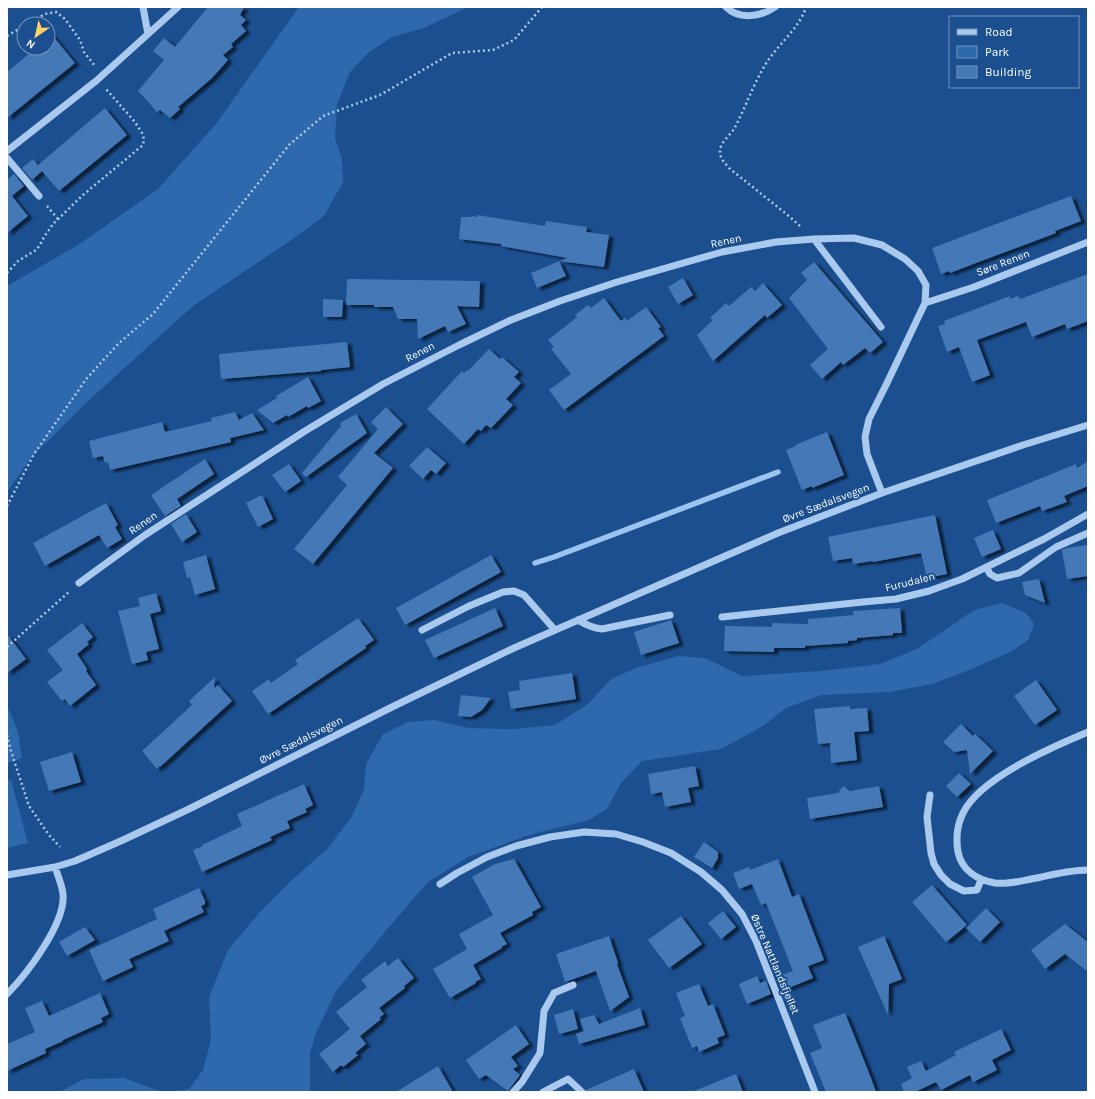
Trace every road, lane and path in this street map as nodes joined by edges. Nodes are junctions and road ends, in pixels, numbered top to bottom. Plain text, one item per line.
1 (143, 7) edge
2 (178, 7) edge
3 (542, 7) edge
4 (726, 7) edge
5 (775, 7) edge
6 (806, 7) edge
7 (42, 16) edge
8 (16, 31) edge
9 (148, 34) junction
10 (7, 36) edge
11 (96, 68) dead end
12 (96, 81) junction
13 (7, 151) edge
14 (7, 158) edge
15 (39, 196) dead end
16 (51, 210) dead end
17 (58, 219) junction
18 (814, 239) junction
19 (1088, 242) edge
20 (7, 273) edge
21 (925, 303) junction
22 (881, 327) dead end
23 (1088, 424) edge
24 (882, 493) junction
25 (7, 506) edge
26 (1088, 514) edge
27 (1088, 533) edge
28 (986, 567) junction
29 (79, 583) joint
30 (670, 616) dead end
31 (722, 617) dead end
32 (578, 620) junction
33 (422, 630) dead end
34 (555, 630) junction
35 (7, 647) edge
36 (1088, 732) edge
37 (7, 735) edge
38 (930, 795) dead end
39 (60, 847) dead end
40 (55, 868) junction
41 (1088, 870) edge
42 (7, 875) edge
43 (981, 880) junction
44 (440, 884) dead end
45 (573, 985) dead end
46 (7, 994) edge
47 (513, 1092) edge
48 (543, 1092) edge
49 (582, 1092) edge
50 (815, 1092) edge

1 - 9 street
2 - 9 street
3 - 25 path
4 - 5 street
6 - 18 path
7 - 11 path
8 - 10 path
9 - 12 street
12 - 13 street
12 - 17 path
14 - 15 street
16 - 17 path
17 - 20 path
18 - 21 street, Renen
18 - 22 street
18 - 29 street, Renen
19 - 21 street, Søre Renen
21 - 24 street, Renen
23 - 24 street, Øvre Sædalsvegen
24 - 32 street, Øvre Sædalsvegen
26 - 28 street, Furudalen
27 - 28 street
28 - 31 street, Furudalen
29 - 35 path
30 - 32 street
32 - 34 street, Øvre Sædalsvegen
33 - 34 street
34 - 40 street, Øvre Sædalsvegen
36 - 43 street
37 - 39 path
38 - 43 street
40 - 42 street, Øvre Sædalsvegen
40 - 46 street
41 - 43 street
44 - 50 street, Østre Nattlandsfjellet
45 - 47 street
48 - 49 street

